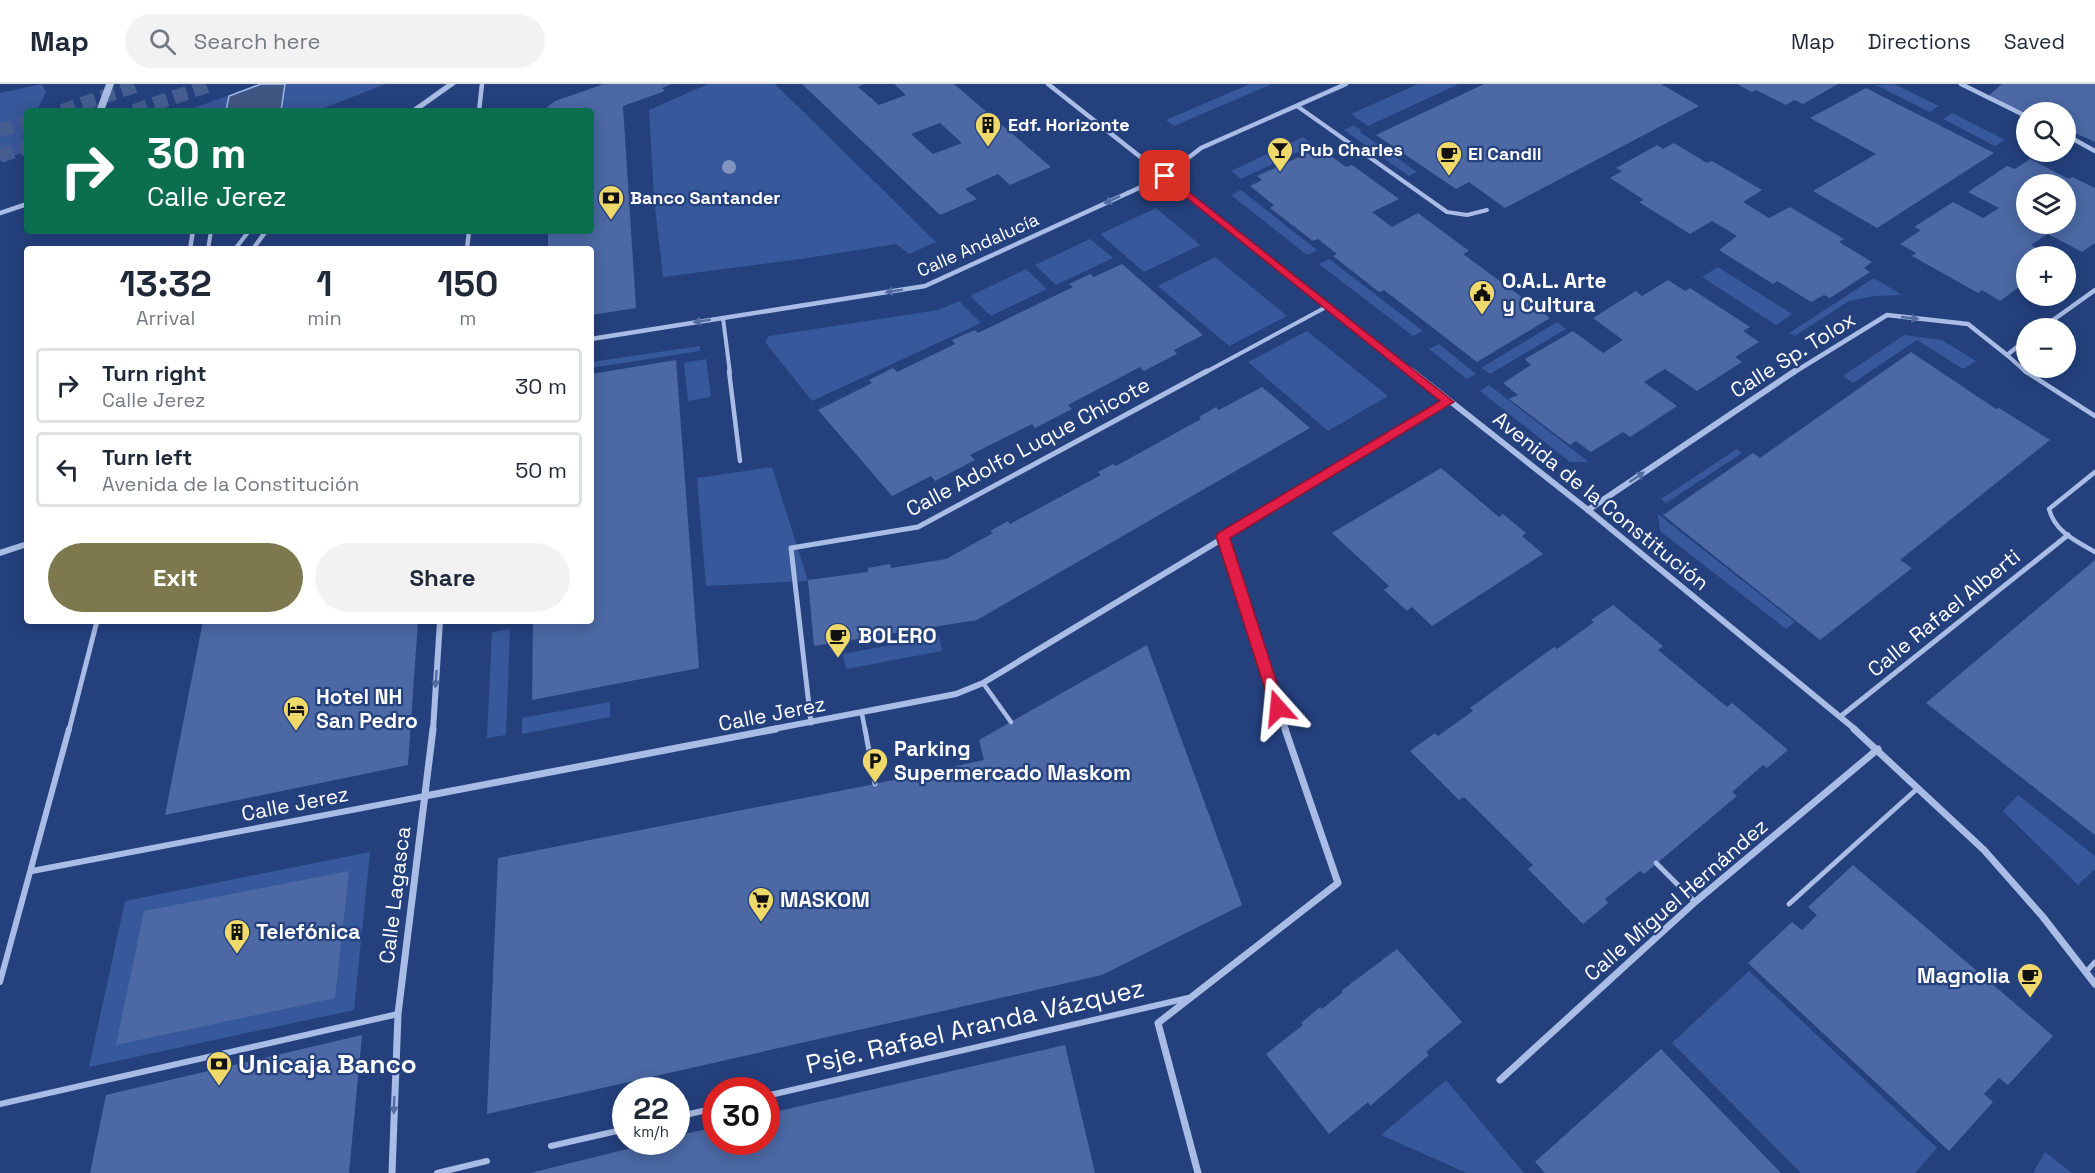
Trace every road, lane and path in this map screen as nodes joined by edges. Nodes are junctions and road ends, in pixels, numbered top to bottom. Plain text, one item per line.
1 (110, 84) edge
2 (452, 84) edge
3 (482, 84) edge
4 (1048, 84) edge
5 (1346, 84) edge
6 (1964, 84) edge
7 (1297, 106) junction
8 (101, 108) edge
9 (416, 108) edge
10 (479, 108) edge
11 (2016, 111) edge
12 (2076, 141) edge
13 (2095, 151) edge
14 (1165, 176) junction
15 (24, 205) edge
16 (1487, 210) dead end
17 (0, 213) edge
18 (247, 234) edge
19 (237, 246) edge
20 (2095, 290) edge
21 (1328, 306) junction
22 (723, 318) junction
23 (2056, 318) edge
24 (594, 339) edge
25 (2016, 348) edge
26 (2007, 355) junction
27 (1449, 402) junction
28 (2095, 416) edge
29 (740, 461) dead end
30 (2095, 472) edge
31 (1588, 510) junction
32 (2068, 535) junction
33 (1222, 536) junction
34 (24, 545) edge
35 (2095, 552) edge
36 (0, 553) edge
37 (96, 624) edge
38 (440, 624) edge
39 (983, 682) junction
40 (862, 714) junction
41 (1841, 716) junction
42 (1011, 722) dead end
43 (811, 723) junction
44 (1878, 749) junction
45 (875, 784) dead end
46 (1919, 787) junction
47 (425, 796) junction
48 (1656, 863) dead end
49 (32, 872) junction
50 (1695, 902) junction
51 (1789, 904) dead end
52 (2095, 962) edge
53 (2086, 972) junction
54 (0, 982) edge
55 (2095, 984) edge
56 (1193, 997) junction
57 (398, 1014) junction
58 (1500, 1080) dead end
59 (780, 1093) edge
60 (0, 1104) edge
61 (612, 1132) edge
62 (551, 1146) dead end
63 (487, 1161) dead end
64 (392, 1173) edge
65 (437, 1173) edge
66 (1198, 1173) edge

1 - 8 street
2 - 9 street
3 - 10 street
4 - 14 street, Avenida de la Constitución
5 - 7 street, Calle Andalucía
6 - 11 street
7 - 14 street, Calle Andalucía
7 - 16 lane
12 - 13 street
14 - 21 street, Avenida de la Constitución
14 -> 22 street, Calle Andalucía
15 - 17 street
18 - 19 street
20 - 23 street
21 - 27 street, Avenida de la Constitución
21 - 43 street, Calle Adolfo Luque Chicote
22 -> 24 street, Calle Andalucía
22 - 29 lane
25 - 26 street
26 - 28 lane
31 -> 26 street, Calle Sp. Tolox
27 - 31 street, Avenida de la Constitución
27 - 33 street, Calle Jerez
30 - 32 lane
31 - 41 street, Avenida de la Constitución
32 - 35 lane
32 - 41 street, Calle Rafael Alberti
33 - 39 street, Calle Jerez
33 - 56 street
34 - 36 street
37 - 49 street
38 -> 47 street, Calle Lagasca
39 - 40 street, Calle Jerez
39 - 42 lane
40 - 43 street, Calle Jerez
40 - 45 lane
41 - 44 street, Avenida de la Constitución
43 - 47 street, Calle Jerez
44 - 46 street, Avenida de la Constitución
44 - 50 street, Calle Miguel Hernández
46 - 51 lane
46 - 53 street, Avenida de la Constitución
47 - 49 street, Calle Jerez
47 - 57 street, Calle Lagasca
48 - 50 lane
49 - 54 street
50 - 58 street, Calle Miguel Hernández
52 - 53 lane
53 - 55 street, Avenida de la Constitución
56 - 59 street, Psje. Rafael Aranda Vázquez
56 - 66 street
57 - 60 street
57 -> 64 street, Calle Lagasca
61 - 62 street
63 - 65 street

